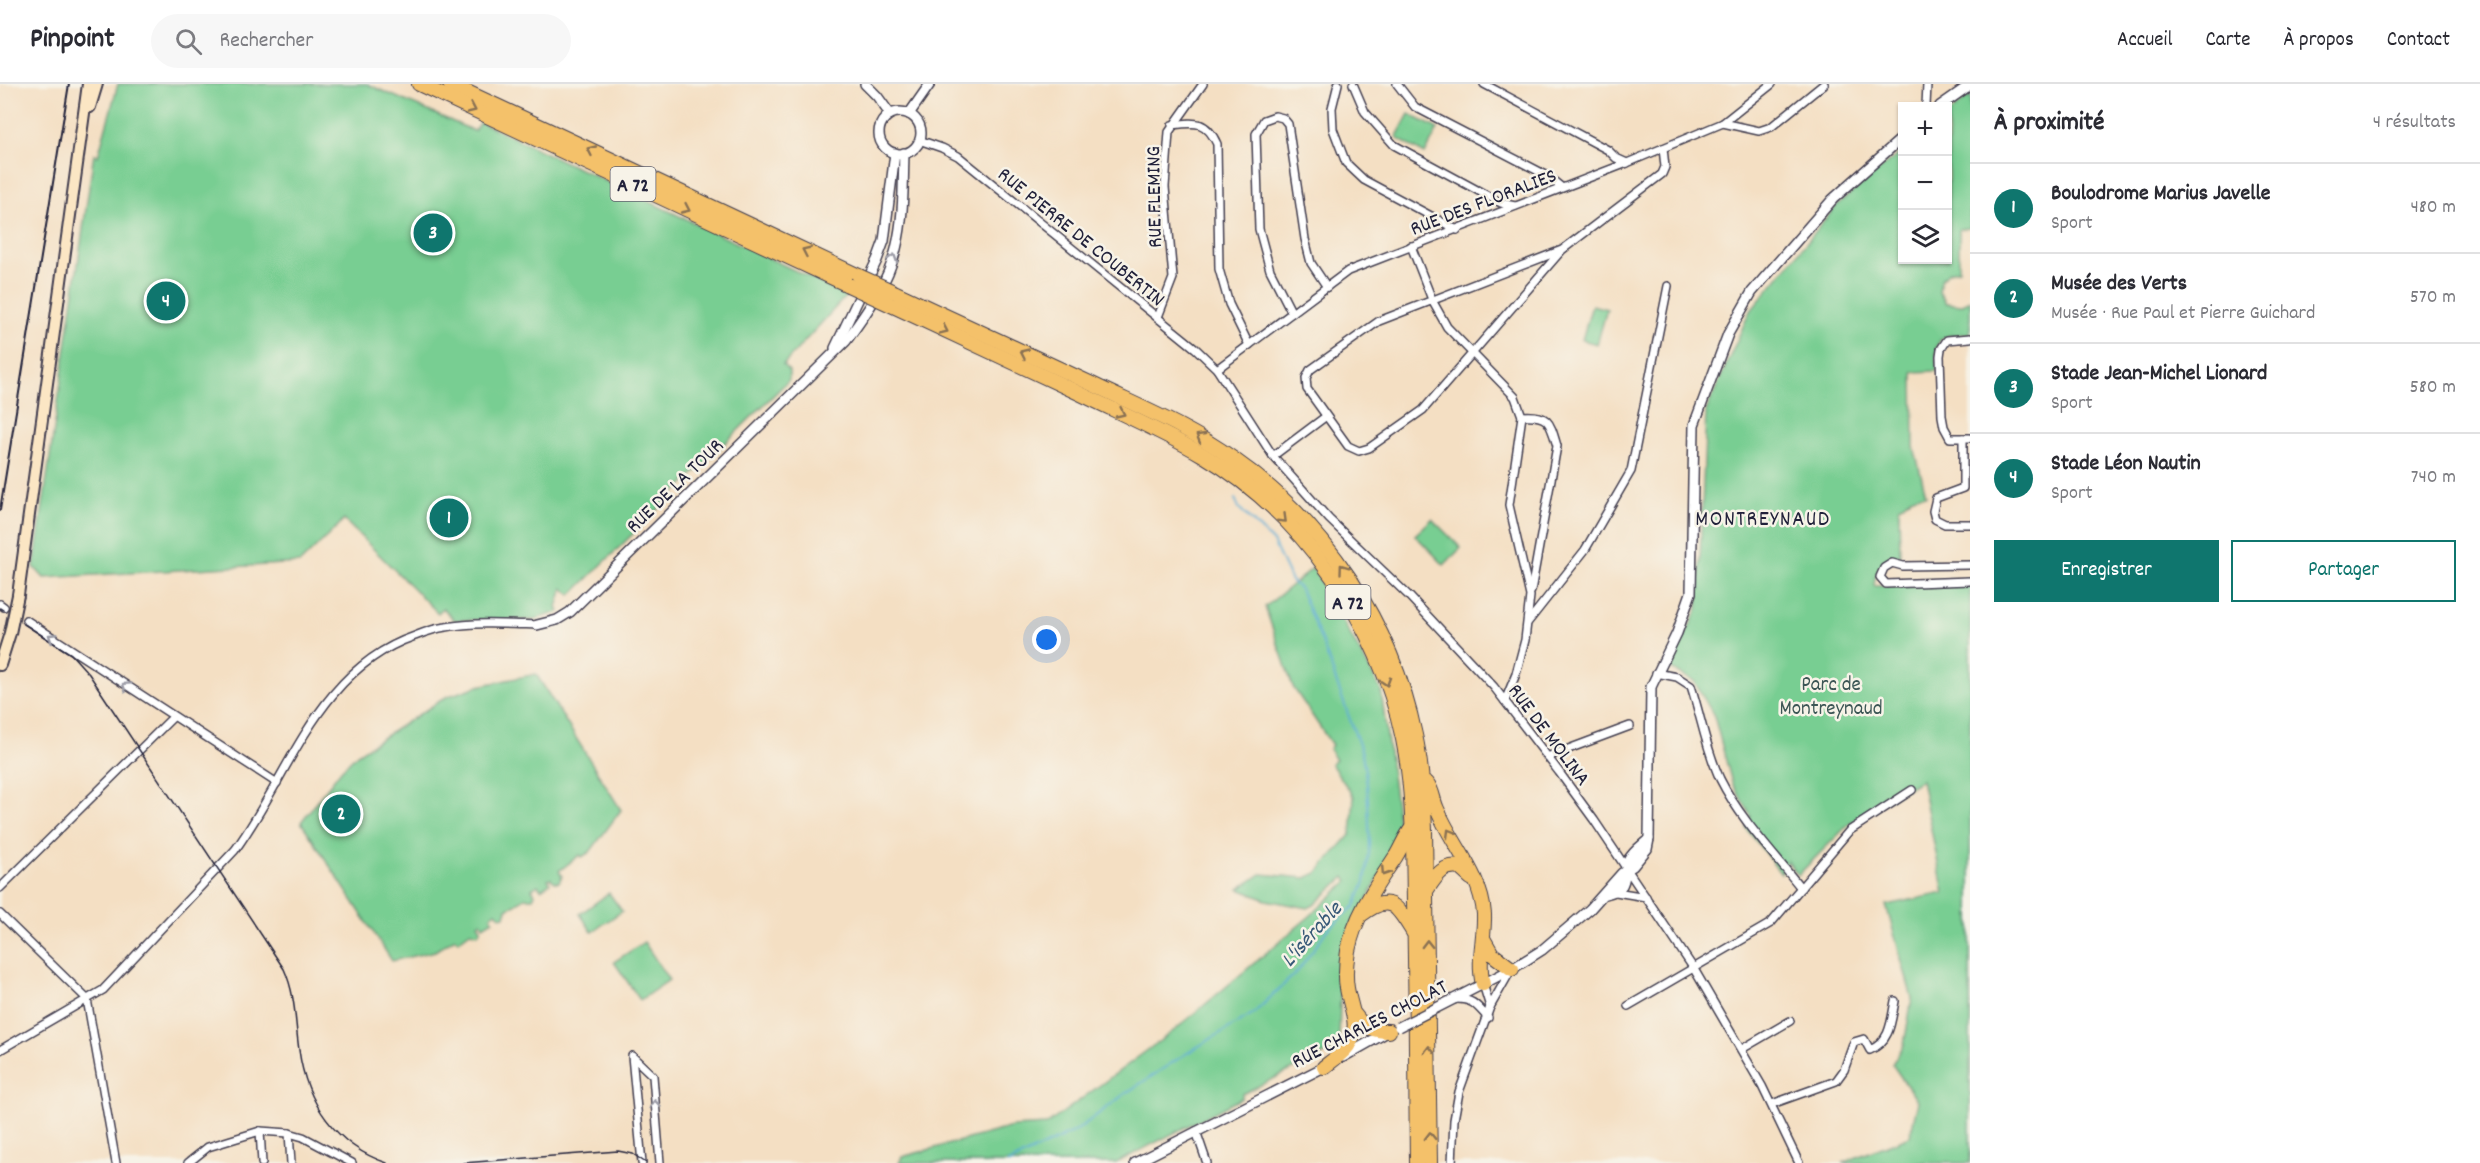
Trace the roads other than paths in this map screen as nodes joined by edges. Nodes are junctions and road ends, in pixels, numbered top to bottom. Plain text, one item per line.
1 (88, 84) edge
2 (97, 84) edge
3 (419, 84) edge
4 (450, 84) edge
5 (865, 84) edge
6 (930, 84) edge
7 (1203, 84) edge
8 (1338, 84) edge
9 (1353, 84) edge
10 (1396, 84) edge
11 (1484, 84) edge
12 (1772, 84) edge
13 (1824, 84) edge
14 (1927, 84) edge
15 (1970, 85) edge
16 (1926, 102) edge
17 (1946, 102) edge
18 (890, 114) junction
19 (909, 114) junction
20 (1723, 123) junction
21 (1172, 125) junction
22 (81, 139) junction
23 (919, 140) junction
24 (1898, 142) edge
25 (1663, 148) junction
26 (900, 153) junction
27 (1627, 163) junction
28 (1561, 188) junction
29 (1515, 206) junction
30 (1457, 230) junction
31 (1411, 246) junction
32 (1562, 250) junction
33 (853, 280) junction
34 (1668, 286) dead end
35 (1327, 287) junction
36 (893, 299) junction
37 (1433, 302) junction
38 (1292, 314) junction
39 (1158, 317) junction
40 (1970, 338) edge
41 (1249, 345) junction
42 (1472, 352) junction
43 (830, 358) junction
44 (1217, 369) junction
45 (1522, 416) junction
46 (1325, 417) junction
47 (1967, 438) edge
48 (1273, 456) junction
49 (1970, 524) edge
50 (1970, 565) edge
51 (1970, 581) edge
52 (1530, 596) junction
53 (26, 620) tunnel mouth
54 (1528, 622) junction
55 (537, 625) joint
56 (0, 665) edge
57 (1656, 673) junction
58 (1505, 701) junction
59 (173, 717) junction
60 (1630, 726) dead end
61 (1547, 757) junction
62 (1422, 778) junction
63 (277, 783) junction
64 (1912, 790) dead end
65 (1412, 828) junction
66 (1626, 869) junction
67 (1477, 884) junction
68 (0, 888) edge
69 (1801, 888) junction
70 (1426, 891) junction
71 (1616, 892) junction
72 (1605, 894) junction
73 (1647, 897) junction
74 (0, 914) edge
75 (1360, 916) junction
76 (1414, 934) junction
77 (1484, 940) junction
78 (1512, 969) junction
79 (1694, 969) junction
80 (1484, 984) junction
81 (87, 999) junction
82 (1454, 999) junction
83 (1894, 1001) dead end
84 (1628, 1006) dead end
85 (1490, 1007) junction
86 (1355, 1015) junction
87 (1488, 1018) junction
88 (1790, 1021) dead end
89 (1394, 1029) junction
90 (1742, 1049) junction
91 (0, 1050) edge
92 (1324, 1067) junction
93 (1772, 1104) junction
94 (260, 1131) junction
95 (1196, 1131) junction
96 (289, 1133) junction
97 (116, 1163) edge
98 (188, 1163) edge
99 (262, 1163) edge
100 (291, 1163) edge
101 (352, 1163) edge
102 (642, 1163) edge
103 (660, 1163) edge
104 (1135, 1163) edge
105 (1207, 1163) edge
106 (1417, 1163) edge
107 (1430, 1163) edge
108 (1452, 1163) edge
109 (1799, 1163) edge

1 - 22 main road
2 - 22 main road
3 -> 33 highway, A 72
33 -> 4 highway, A 72
5 - 18 street
6 - 19 street
7 - 21 street, RUE FLEMING
8 - 30 street
9 - 29 street
10 - 28 street
11 - 27 street
12 - 20 street, RUE DES FLORALIES
13 - 20 street
14 - 16 street
15 - 17 street
18 - 19 street
18 - 26 street
19 - 23 street
20 - 25 street, RUE DES FLORALIES
21 - 39 street, RUE FLEMING
21 - 41 street
22 - 56 main road, bridge
23 - 26 street
23 - 39 street, RUE PIERRE DE COUBERTIN
24 - 57 street
25 - 27 street, RUE DES FLORALIES
25 - 32 street
26 - 43 street, RUE DE LA TOUR
43 -> 26 street, RUE DE LA TOUR
27 - 28 street, RUE DES FLORALIES
28 - 29 street, RUE DES FLORALIES
29 - 30 street, RUE DES FLORALIES
30 - 31 street, RUE DES FLORALIES
31 - 35 street, RUE DES FLORALIES
31 - 37 street
32 - 37 street
32 - 42 street
33 - 36 highway, A 72, bridge
34 - 54 street
35 - 38 street, RUE DES FLORALIES
35 - 38 street
62 -> 36 highway, A 72
36 -> 65 highway, A 72
37 - 42 street
37 - 46 street
38 - 41 street, RUE DES FLORALIES
39 - 44 street, RUE PIERRE DE COUBERTIN
40 - 47 street
41 - 44 street, RUE DES FLORALIES
42 - 45 street
42 - 46 street
43 - 55 street, RUE DE LA TOUR
44 - 48 street, RUE DE MOLINA
45 - 52 street
45 - 52 street
46 - 48 street
47 - 49 street
48 - 58 street, RUE DE MOLINA
50 - 51 street
52 - 54 street
59 -> 53 street
54 - 58 street
55 - 63 street
57 - 66 street
57 - 69 street
58 - 61 street, RUE DE MOLINA
59 - 63 street
59 - 68 street
60 - 61 street
61 - 66 street, RUE DE MOLINA
67 -> 62 highway
62 - 70 highway, A 72
63 - 81 street
64 - 69 street
65 -> 75 highway
65 - 76 highway, A 72
66 - 71 street
66 - 72 street, RUE CHARLES CHOLAT
66 - 73 street, RUE DE MOLINA
67 - 70 highway
67 - 77 highway
69 - 79 street
107 -> 70 highway, A 72
71 - 72 street
71 - 73 street
72 - 78 street, RUE CHARLES CHOLAT
73 - 79 street, RUE DE MOLINA
74 - 81 street
75 - 76 highway
75 - 86 highway
76 - 106 highway, A 72
77 - 78 highway
77 - 80 highway
78 - 80 street, RUE CHARLES CHOLAT
78 - 85 street
79 - 84 street
79 - 90 street, RUE DE MOLINA
80 - 82 street, RUE CHARLES CHOLAT
80 - 85 street
81 - 91 street
81 - 97 street
82 - 87 street
82 - 89 street, RUE CHARLES CHOLAT, bridge
83 - 93 street
85 - 87 street
86 - 89 highway
86 - 92 highway
87 - 108 street
88 - 90 street
89 - 92 street, RUE CHARLES CHOLAT
90 - 93 street, RUE DE MOLINA
92 - 95 street, RUE CHARLES CHOLAT
93 - 109 street, RUE DE MOLINA
94 - 96 street
94 - 98 street
94 - 99 street
95 - 104 street, RUE CHARLES CHOLAT
95 - 105 street
96 - 100 street
96 - 101 street
103 -> 102 street

